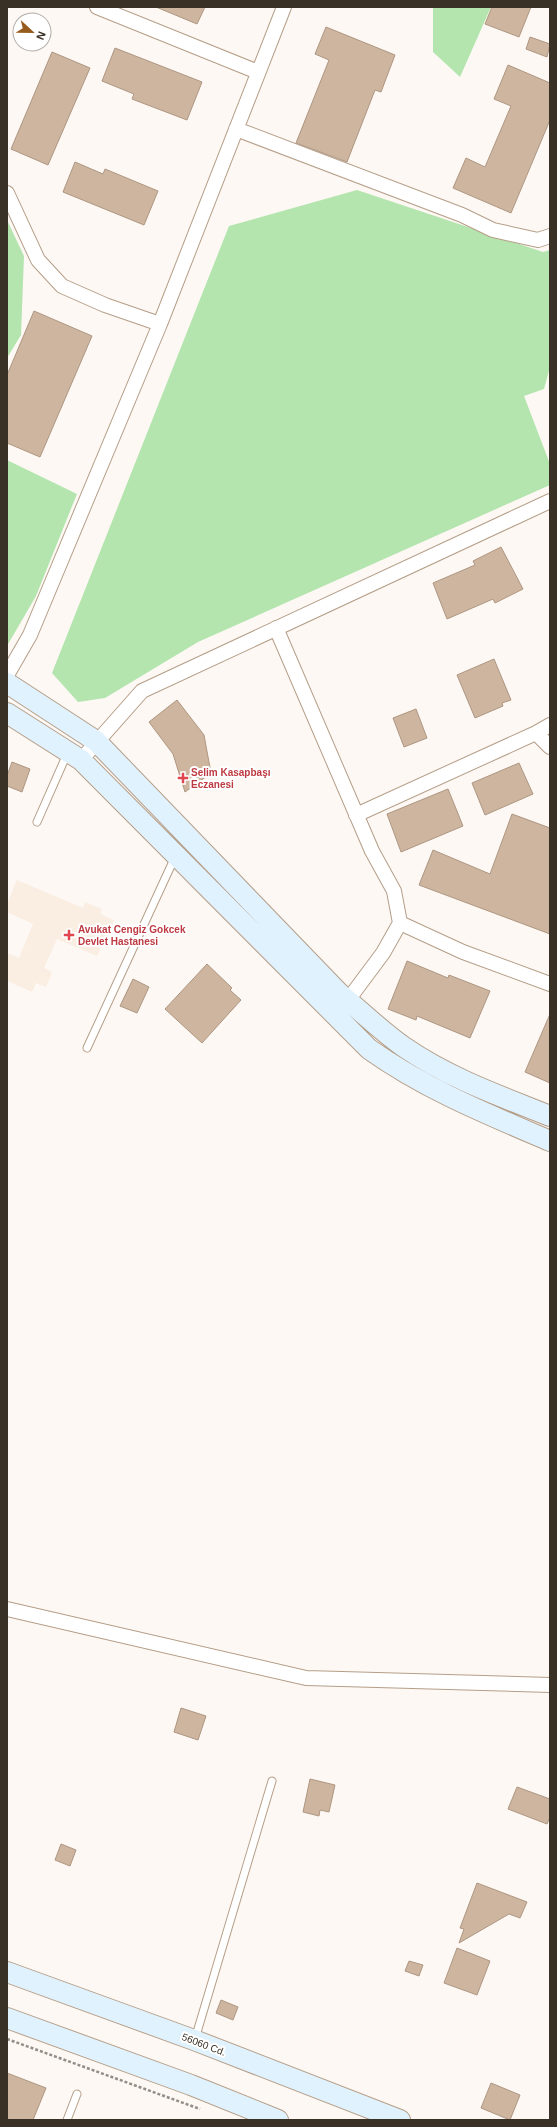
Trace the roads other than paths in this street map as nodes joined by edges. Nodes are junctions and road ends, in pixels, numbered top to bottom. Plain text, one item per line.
1 (97, 7) edge
2 (284, 7) edge
3 (258, 72) junction
4 (236, 128) junction
5 (7, 193) edge
6 (550, 236) edge
7 (160, 324) junction
8 (550, 501) edge
9 (276, 628) junction
10 (7, 675) edge
11 (7, 683) edge
12 (7, 713) edge
13 (550, 725) edge
14 (536, 733) junction
15 (96, 741) junction
16 (550, 747) edge
17 (75, 756) junction
18 (356, 815) junction
19 (37, 822) dead end
20 (175, 857) junction
21 (400, 923) junction
22 (550, 984) edge
23 (348, 1000) junction
24 (87, 1048) dead end
25 (550, 1116) edge
26 (550, 1141) edge
27 (7, 1609) edge
28 (550, 1685) edge
29 (272, 1781) dead end
30 (7, 1972) edge
31 (7, 2018) edge
32 (194, 2040) junction
33 (76, 2094) dead end
34 (67, 2120) edge
35 (278, 2120) edge
36 (400, 2120) edge

1 - 3 street
2 - 3 street
3 - 4 street
4 - 6 street
4 - 7 street
5 - 7 street
7 - 10 street
8 - 9 street
9 - 15 street
9 - 18 street
11 - 15 street
12 - 17 street
13 - 14 street
14 - 16 street
14 - 18 street
15 - 17 street
15 - 23 street
17 - 19 lane
17 - 20 street
18 - 21 street
20 - 24 lane
20 - 26 street
21 - 22 street
21 - 23 street
23 - 25 street
27 - 28 street
29 - 32 lane
30 - 32 street, 56060 Cd.
31 - 35 street
32 - 36 street, 56060 Cd.
33 - 34 lane

